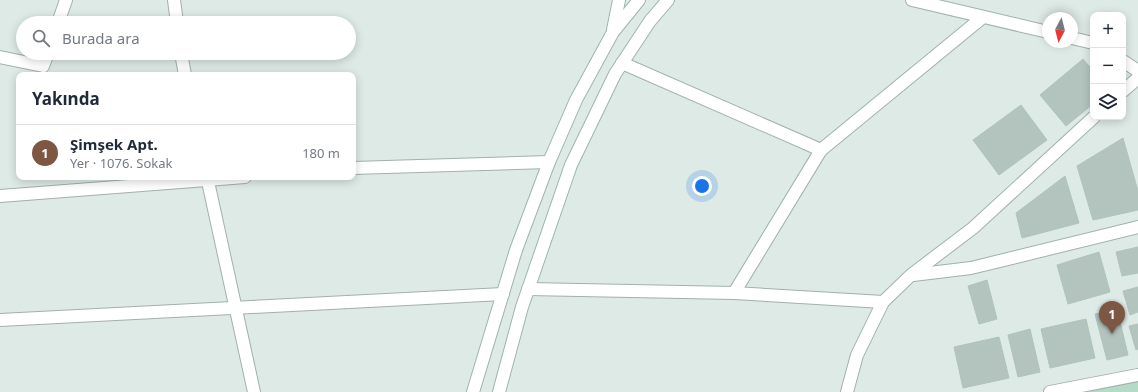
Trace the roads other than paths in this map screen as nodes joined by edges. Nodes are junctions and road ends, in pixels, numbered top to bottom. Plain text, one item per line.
1 (66, 0) edge
2 (174, 0) edge
3 (619, 0) edge
4 (639, 0) edge
5 (668, 0) edge
6 (912, 0) edge
7 (60, 16) edge
8 (176, 16) edge
9 (983, 17) junction
10 (1042, 31) edge
11 (613, 32) junction
12 (1078, 40) edge
13 (1090, 43) edge
14 (0, 57) edge
15 (45, 60) edge
16 (182, 60) edge
17 (622, 63) junction
18 (1126, 64) edge
19 (1138, 71) edge
20 (184, 72) edge
21 (1138, 78) edge
22 (1126, 88) edge
23 (1091, 120) edge
24 (821, 150) junction
25 (549, 162) junction
26 (356, 168) edge
27 (195, 180) edge
28 (207, 180) edge
29 (0, 196) edge
30 (1138, 227) edge
31 (911, 275) junction
32 (528, 289) junction
33 (734, 293) junction
34 (502, 294) junction
35 (883, 302) junction
36 (236, 309) junction
37 (0, 320) edge
38 (1138, 375) edge
39 (254, 392) edge
40 (473, 392) edge
41 (499, 392) edge
42 (847, 392) edge
43 (1050, 392) edge

1 - 7 street
2 - 8 street
3 - 11 street
4 - 11 street
5 - 17 street
6 - 9 street
9 - 10 street
9 - 24 street
11 - 25 street
12 - 13 street
14 - 15 street
16 - 20 street
17 - 24 street
17 - 32 street
18 - 19 street
21 - 22 street
23 - 31 street
24 - 33 street
25 - 26 street
25 - 34 street
27 - 29 street
28 - 36 street
30 - 31 street
31 - 35 street
32 - 33 street
32 - 41 street
33 - 35 street
34 - 36 street
34 - 40 street
35 - 42 street
36 - 37 street
36 - 39 street
38 - 43 street

